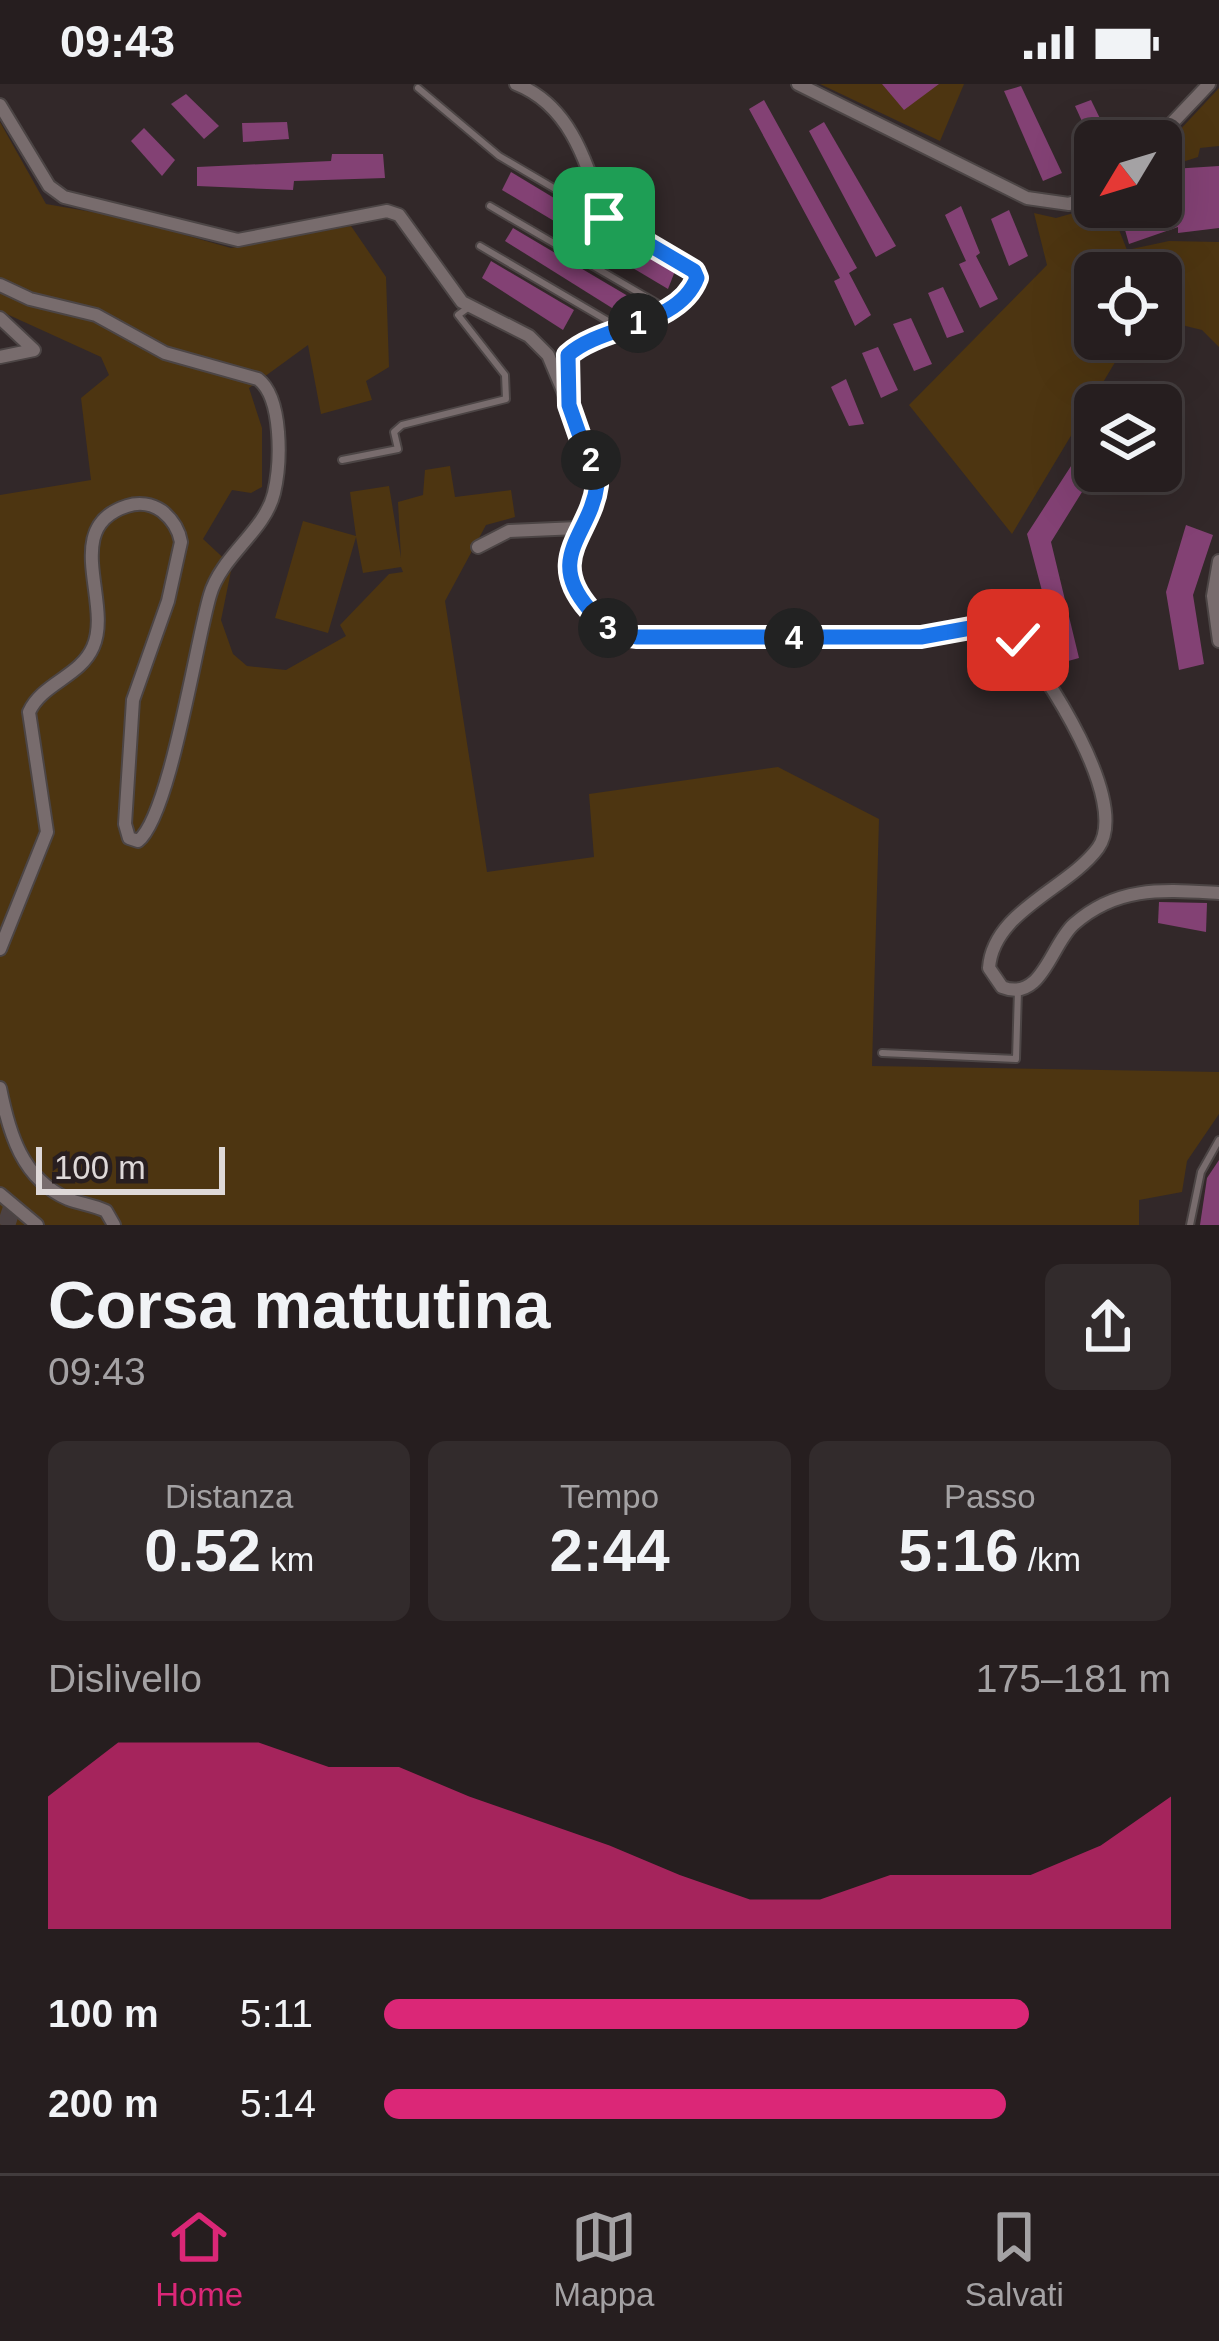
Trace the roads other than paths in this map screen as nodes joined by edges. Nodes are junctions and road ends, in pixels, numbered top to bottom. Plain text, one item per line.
1 (516, 84) edge
2 (798, 84) edge
3 (1209, 84) edge
4 (418, 88) dead end
5 (0, 105) edge
6 (1175, 120) edge
7 (1074, 202) edge
8 (490, 206) dead end
9 (604, 218) junction
10 (480, 246) dead end
11 (0, 285) edge
12 (469, 307) junction
13 (664, 308) junction
14 (0, 318) edge
15 (625, 331) junction
16 (0, 357) edge
17 (569, 405) junction
18 (342, 460) dead end
19 (578, 528) junction
20 (478, 547) dead end
21 (1219, 561) edge
22 (1216, 585) edge
23 (1219, 641) edge
24 (1219, 893) edge
25 (0, 950) edge
26 (1018, 990) junction
27 (882, 1053) dead end
28 (0, 1088) edge
29 (1219, 1139) edge
30 (0, 1194) edge
31 (37, 1225) edge
32 (114, 1225) edge
33 (1190, 1225) edge

1 - 9 street
2 - 7 street
3 - 6 street
4 - 9 lane
5 - 12 street
8 - 13 lane
9 - 13 lane
10 - 15 lane
11 - 25 street
12 - 17 street
12 - 18 lane
13 - 15 lane
14 - 16 street
15 - 17 lane
17 - 19 street
19 - 20 street
19 - 26 street
21 - 22 street
22 - 23 street
24 - 26 street
26 - 27 lane
28 - 32 street
29 - 33 lane
30 - 31 street

